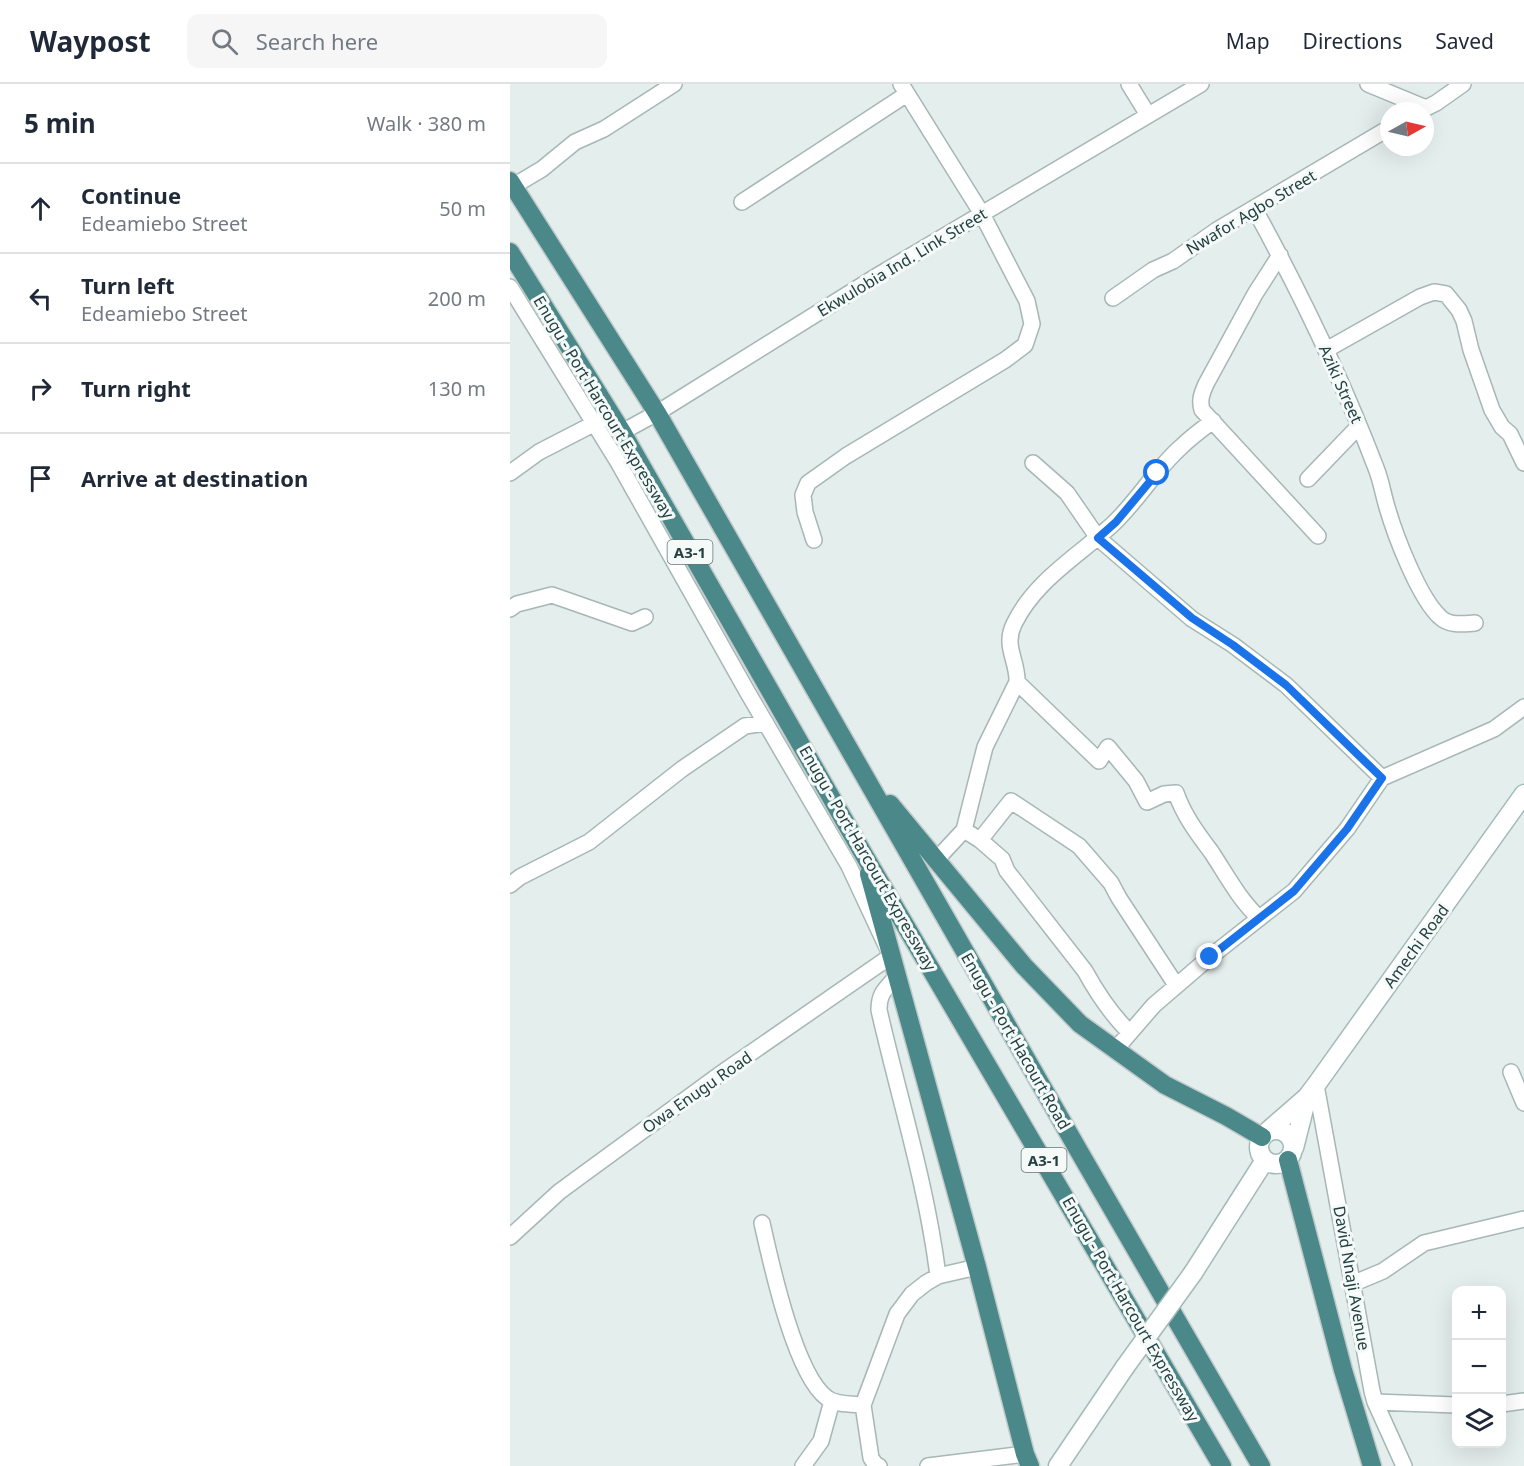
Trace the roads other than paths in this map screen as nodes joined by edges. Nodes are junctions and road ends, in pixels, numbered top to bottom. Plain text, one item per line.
1 (674, 84) edge
2 (1130, 84) edge
3 (1201, 84) edge
4 (1368, 84) edge
5 (1463, 84) edge
6 (904, 89) edge
7 (1406, 102) edge
8 (1434, 103) edge
9 (1148, 115) junction
10 (1380, 133) edge
11 (511, 185) edge
12 (742, 202) dead end
13 (1254, 208) junction
14 (982, 213) junction
15 (510, 252) edge
16 (1280, 255) junction
17 (510, 287) edge
18 (1113, 297) dead end
19 (1326, 350) junction
20 (657, 413) junction
21 (611, 415) junction
22 (1213, 421) junction
23 (594, 424) junction
24 (1359, 426) junction
25 (622, 432) junction
26 (1033, 463) dead end
27 (1524, 464) edge
28 (510, 473) edge
29 (1308, 479) dead end
30 (1318, 536) dead end
31 (1098, 538) junction
32 (814, 540) dead end
33 (510, 609) edge
34 (645, 617) dead end
35 (1475, 623) dead end
36 (1017, 682) junction
37 (1524, 708) edge
38 (766, 723) junction
39 (861, 770) junction
40 (1382, 778) junction
41 (1524, 794) edge
42 (964, 830) junction
43 (980, 840) junction
44 (864, 855) junction
45 (937, 859) junction
46 (510, 885) edge
47 (1259, 918) junction
48 (891, 956) junction
49 (897, 976) junction
50 (1176, 986) junction
51 (1130, 1033) junction
52 (1115, 1050) junction
53 (1510, 1072) dead end
54 (1311, 1091) junction
55 (1524, 1103) edge
56 (1265, 1134) junction
57 (1291, 1154) junction
58 (1265, 1160) junction
59 (1524, 1220) edge
60 (762, 1223) dead end
61 (510, 1238) edge
62 (977, 1267) junction
63 (938, 1276) junction
64 (1352, 1284) junction
65 (832, 1401) junction
66 (1524, 1401) edge
67 (1375, 1402) junction
68 (1506, 1403) edge
69 (863, 1405) junction
70 (1452, 1405) edge
71 (1028, 1460) edge
72 (803, 1466) edge
73 (879, 1466) edge
74 (928, 1466) edge
75 (1058, 1466) edge
76 (1222, 1466) edge
77 (1262, 1466) edge
78 (1372, 1466) edge
79 (1404, 1466) edge

1 - 11 street
2 - 9 street
3 - 9 street, Ekwulobia Ind. Link Street
4 - 7 street
5 - 8 street
6 - 12 street
6 - 14 street
9 - 14 street, Ekwulobia Ind. Link Street
10 - 13 street, Nwafor Agbo Street
11 - 20 highway, A3-1
13 - 16 street, Aziki Street
13 - 18 street, Nwafor Agbo Street
14 - 20 street, Ekwulobia Ind. Link Street
14 - 32 street
15 - 21 highway, Enugu - Port Harcourt Expressway / A3-1
16 - 19 street, Aziki Street
16 - 22 street
17 - 23 street
19 - 24 street, Aziki Street
19 - 27 street
20 - 25 street, Ekwulobia Ind. Link Street
20 - 39 highway, A3-1
21 - 23 street
21 - 25 highway, Enugu - Port Harcourt Expressway / A3-1
22 - 30 street
22 - 31 street
23 - 28 street
23 - 38 street
24 - 29 street
24 - 35 street, Aziki Street
25 - 44 highway, Enugu - Port Harcourt Expressway / A3-1
26 - 31 street
31 - 36 street
31 - 40 street
33 - 34 street
36 - 42 street
36 - 47 street
37 - 40 street
38 - 46 street
38 - 48 street
39 - 45 highway
39 - 77 highway, Enugu - Port Hacourt Road
40 - 47 street
41 - 54 main road, Amechi Road
42 - 43 street
42 - 45 street
43 - 50 street
43 - 51 street
44 - 48 highway
44 - 76 highway, Enugu - Port Harcourt Expressway / A3-1
45 - 52 highway
47 - 50 street
48 - 49 highway
48 - 61 street, Owa Enugu Road
49 - 62 highway
49 - 63 street
50 - 51 street
51 - 52 street
52 - 56 highway
53 - 55 street
54 - 56 main road
54 - 57 main road
54 - 64 street, David Nnaji Avenue
56 - 57 main road
56 - 58 main road
57 - 58 main road
57 - 78 highway
58 - 75 main road, bridge
59 - 64 street
60 - 65 street
62 - 63 street
62 - 71 highway
63 - 69 street
64 - 67 street, David Nnaji Avenue
65 - 69 street
65 - 72 street
66 - 68 street
67 - 70 street
67 - 79 street, David Nnaji Avenue
69 - 73 street
71 - 74 street

